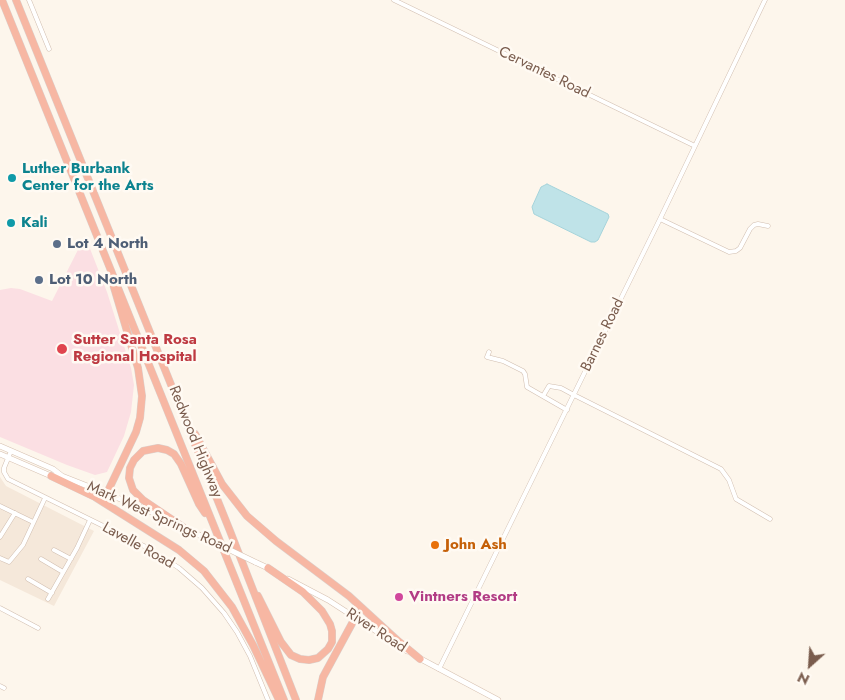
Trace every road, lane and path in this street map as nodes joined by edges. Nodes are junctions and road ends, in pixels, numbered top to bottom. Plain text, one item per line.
1 (2, 0) edge
2 (16, 0) edge
3 (29, 0) edge
4 (394, 0) edge
5 (765, 0) edge
6 (49, 49) dead end
7 (695, 146) junction
8 (660, 220) junction
9 (768, 226) dead end
10 (107, 259) junction
11 (488, 352) dead end
12 (574, 395) junction
13 (543, 396) junction
14 (176, 398) junction
15 (567, 410) junction
16 (0, 446) edge
17 (11, 451) junction
18 (0, 454) edge
19 (8, 458) junction
20 (5, 475) junction
21 (51, 476) junction
22 (62, 476) junction
23 (0, 478) edge
24 (107, 493) junction
25 (45, 498) junction
26 (0, 506) edge
27 (15, 513) junction
28 (770, 519) dead end
29 (90, 520) junction
30 (33, 522) junction
31 (213, 524) junction
32 (183, 527) junction
33 (0, 536) edge
34 (54, 550) dead end
35 (0, 558) edge
36 (41, 559) dead end
37 (71, 559) junction
38 (255, 562) joint
39 (268, 568) junction
40 (63, 572) junction
41 (246, 576) junction
42 (28, 579) dead end
43 (52, 593) junction
44 (48, 599) dead end
45 (0, 608) edge
46 (355, 618) junction
47 (38, 628) dead end
48 (420, 659) junction
49 (439, 669) junction
50 (268, 700) edge
51 (279, 700) edge
52 (284, 700) edge
53 (296, 700) edge
54 (318, 700) edge
55 (498, 700) edge

1 - 10 highway, Redwood Highway
2 - 14 highway, Redwood Highway
3 - 6 street
4 - 7 street, Cervantes Road
5 - 7 street, Barnes Road
7 - 8 street, Barnes Road
8 - 9 street
8 - 12 street, Barnes Road
10 - 24 highway
10 - 31 highway, Redwood Highway
11 - 13 street
12 - 13 street
12 - 15 street, Barnes Road
12 - 28 street
13 - 15 street
14 - 41 highway, Redwood Highway
14 - 48 highway
15 - 49 street, Barnes Road
16 - 17 main road, Mark West Springs Road
17 - 19 street
17 - 22 main road, Mark West Springs Road
18 - 19 main road, Mark West Springs Road
19 - 20 street
19 - 21 main road, Mark West Springs Road
20 - 23 street
20 - 25 street, Lavelle Road
21 - 22 main road, Mark West Springs Road
21 - 51 highway
22 - 24 main road, Mark West Springs Road
24 - 32 main road, Mark West Springs Road
25 - 29 street, Lavelle Road
25 - 30 street
26 - 27 street
27 - 30 street
27 - 33 street
29 - 37 street
29 - 50 street, Lavelle Road
30 - 35 street
31 - 32 highway
31 - 52 highway, Redwood Highway
32 - 38 main road, Mark West Springs Road, bridge
34 - 37 street
36 - 40 street
37 - 40 street
38 - 39 main road, River Road
39 - 41 highway
39 - 46 main road, River Road
40 - 43 street
41 - 53 highway, Redwood Highway
42 - 43 street
43 - 44 street
45 - 47 street
46 - 48 main road, River Road
46 - 54 highway
48 - 49 main road, River Road
49 - 55 main road, River Road

